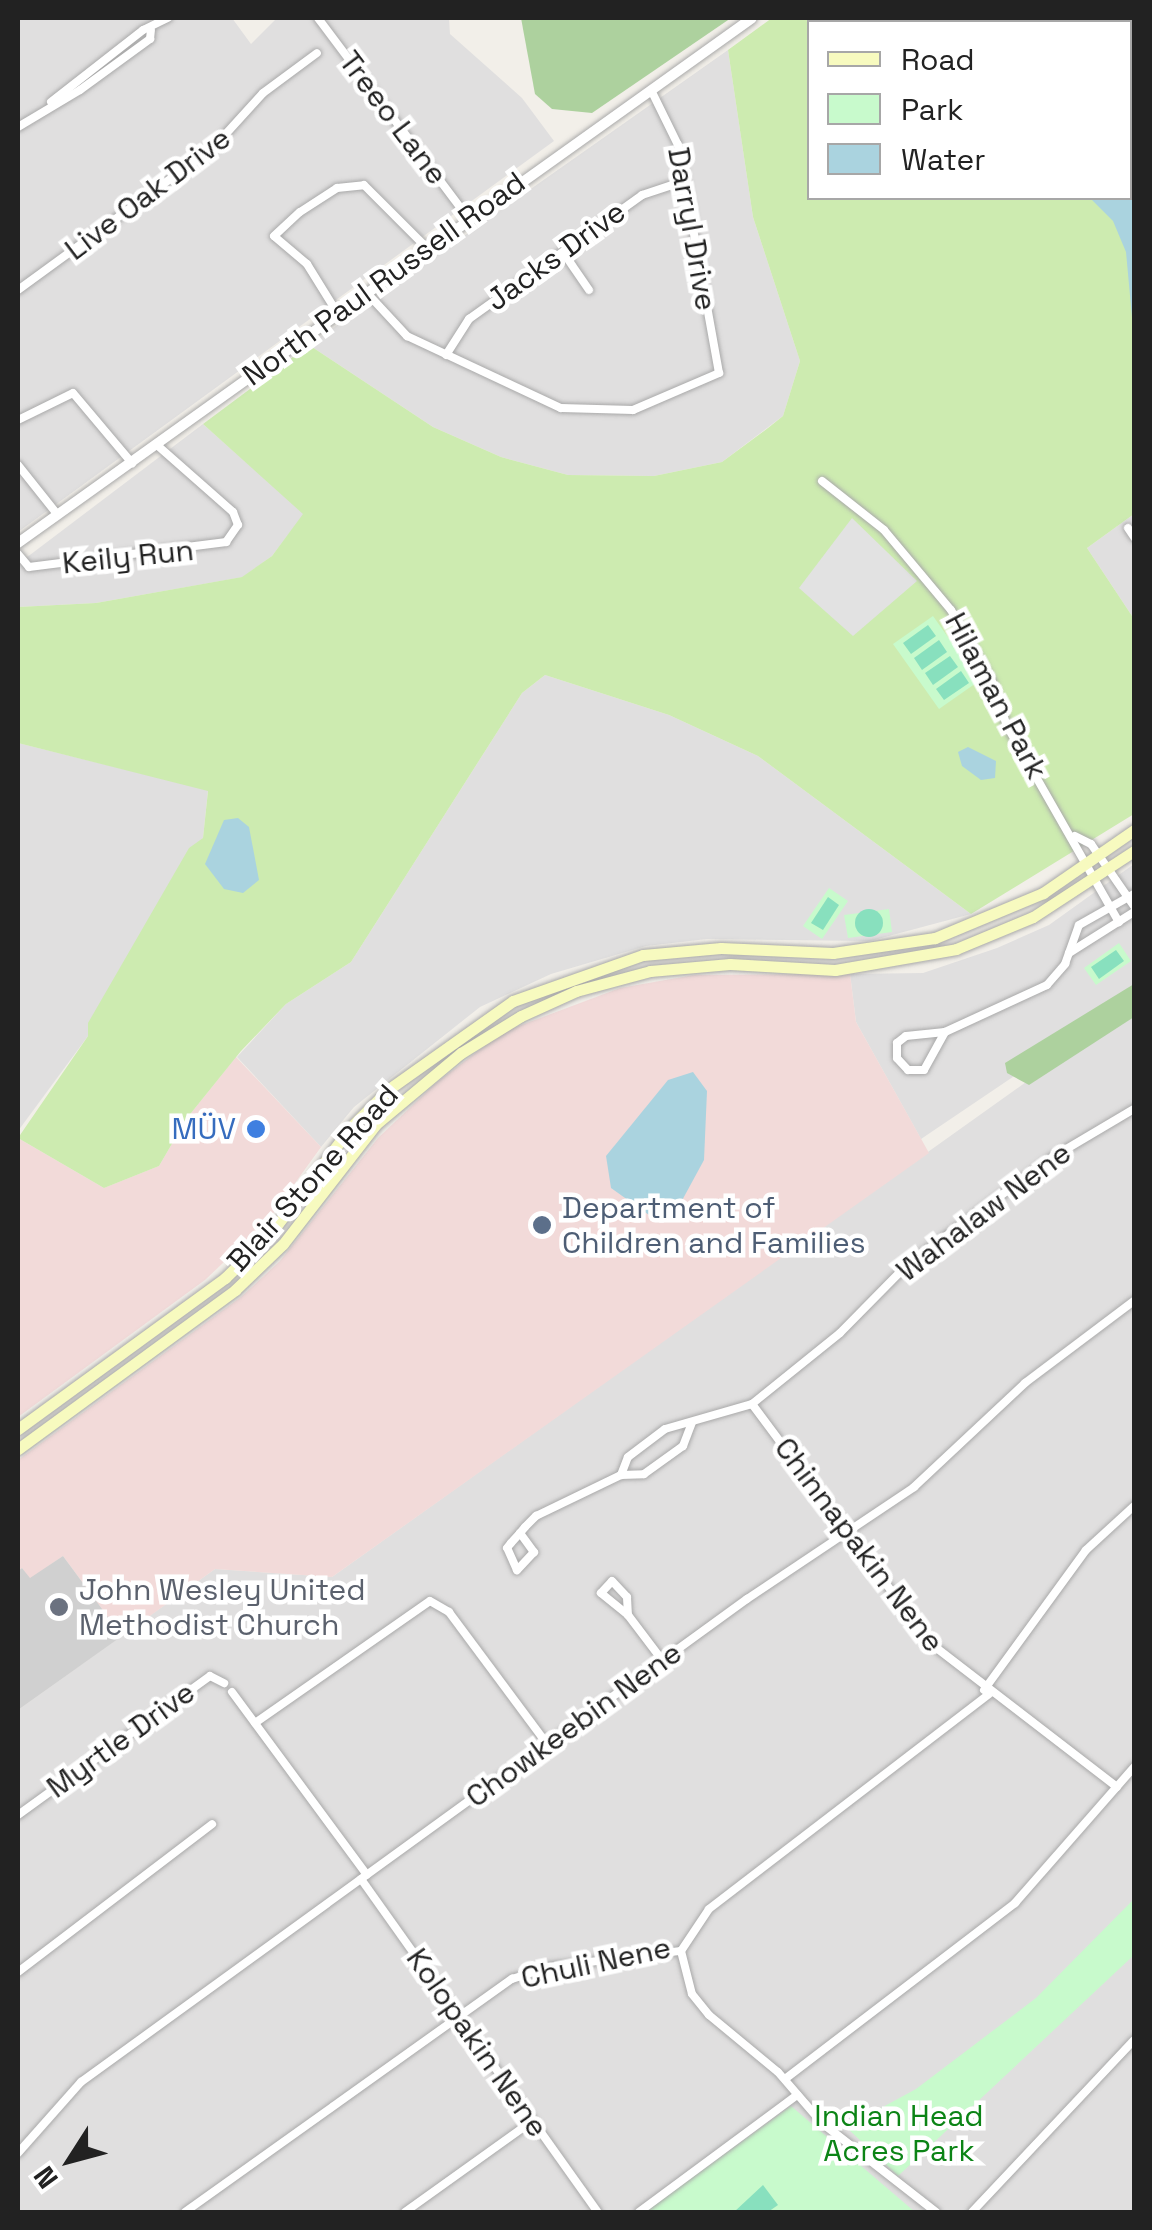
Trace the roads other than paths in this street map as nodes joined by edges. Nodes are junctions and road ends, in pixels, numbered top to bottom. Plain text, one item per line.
1 (168, 18) edge
2 (318, 18) edge
3 (752, 18) edge
4 (317, 53) dead end
5 (651, 90) junction
6 (18, 127) edge
7 (684, 181) junction
8 (468, 218) junction
9 (428, 249) junction
10 (563, 252) junction
11 (18, 290) edge
12 (589, 290) dead end
13 (366, 294) junction
14 (338, 314) junction
15 (446, 355) junction
16 (18, 420) edge
17 (157, 445) junction
18 (132, 463) junction
19 (18, 466) edge
20 (822, 480) dead end
21 (57, 514) junction
22 (1128, 528) dead end
23 (1134, 537) edge
24 (18, 543) edge
25 (18, 554) edge
26 (1134, 830) edge
27 (1075, 836) junction
28 (1134, 851) edge
29 (1098, 855) junction
30 (1086, 864) junction
31 (1108, 869) junction
32 (1095, 878) junction
33 (1133, 903) edge
34 (1112, 908) junction
35 (1119, 922) junction
36 (833, 953) junction
37 (1070, 953) junction
38 (648, 955) junction
39 (835, 970) junction
40 (650, 971) junction
41 (513, 1001) junction
42 (521, 1016) junction
43 (945, 1032) junction
44 (394, 1085) junction
45 (405, 1097) junction
46 (1134, 1109) edge
47 (272, 1233) junction
48 (283, 1244) junction
49 (1134, 1301) edge
50 (146, 1335) junction
51 (156, 1348) junction
52 (752, 1404) junction
53 (50, 1405) junction
54 (36, 1416) junction
55 (60, 1418) junction
56 (692, 1423) junction
57 (18, 1429) edge
58 (46, 1429) junction
59 (18, 1450) edge
60 (621, 1475) junction
61 (1134, 1506) edge
62 (846, 1530) junction
63 (520, 1533) junction
64 (628, 1615) junction
65 (662, 1660) junction
66 (224, 1682) dead end
67 (232, 1692) dead end
68 (987, 1692) junction
69 (255, 1723) junction
70 (546, 1744) junction
71 (1134, 1767) edge
72 (1117, 1787) junction
73 (18, 1815) edge
74 (212, 1824) dead end
75 (364, 1877) junction
76 (681, 1951) junction
77 (18, 1972) edge
78 (457, 2014) junction
79 (1134, 2040) edge
80 (785, 2080) junction
81 (797, 2096) junction
82 (532, 2121) junction
83 (18, 2152) edge
84 (594, 2210) edge
85 (185, 2212) edge
86 (405, 2212) edge
87 (639, 2212) edge
88 (936, 2212) edge
89 (972, 2212) edge

1 - 6 street
2 - 8 street, Treeo Lane
3 - 5 street, North Paul Russell Road
4 - 11 street, Live Oak Drive
5 - 7 street, Darryl Drive
5 - 8 street, North Paul Russell Road
7 - 10 street, Jacks Drive
7 - 15 street, Darryl Drive
8 - 9 street, North Paul Russell Road
9 - 13 street, North Paul Russell Road
9 - 14 street
10 - 12 street
10 - 15 street, Jacks Drive
13 - 14 street, North Paul Russell Road
13 - 15 street
14 - 17 street, North Paul Russell Road
16 - 18 street
17 - 18 street, North Paul Russell Road
17 - 25 street, Keily Run
18 - 21 street, North Paul Russell Road
19 - 21 street
20 - 27 street, Hilaman Park
21 - 24 street, North Paul Russell Road
22 - 23 street
26 - 29 main road, Blair Stone Road
27 - 29 street, Hilaman Park
27 - 30 street, Hilaman Park
28 - 31 main road, Blair Stone Road
29 - 30 main road, Blair Stone Road
29 - 31 street, Hilaman Park
30 - 32 street, Hilaman Park
30 - 36 main road, Blair Stone Road
31 - 32 main road, Blair Stone Road
31 - 33 street, Hilaman Park
32 - 34 street, Hilaman Park
32 - 39 main road, Blair Stone Road
33 - 34 street
33 - 35 street
34 - 35 street, Hilaman Park
34 - 37 street
35 - 37 street
36 - 38 main road, Blair Stone Road
36 - 39 main road
37 - 43 street
38 - 40 main road
38 - 41 main road, Blair Stone Road
39 - 40 main road, Blair Stone Road
40 - 42 main road, Blair Stone Road
41 - 42 main road
41 - 44 main road, Blair Stone Road
42 - 45 main road, Blair Stone Road
43 - 43 street
44 - 45 main road
44 - 47 main road, Blair Stone Road
45 - 48 main road, Blair Stone Road
46 - 52 street, Wahalaw Nene
47 - 48 main road
47 - 50 main road, Blair Stone Road
48 - 51 main road, Blair Stone Road
49 - 62 street, Chowkeebin Nene
50 - 51 main road
50 - 53 main road, Blair Stone Road
51 - 55 main road, Blair Stone Road
52 - 56 street
52 - 62 street, Chinnapakin Nene
53 - 54 main road, Blair Stone Road
53 - 55 main road
54 - 57 main road, Blair Stone Road
54 - 58 main road
55 - 58 main road, Blair Stone Road
56 - 60 street
56 - 60 street
58 - 59 main road, Blair Stone Road
60 - 63 street
61 - 68 street, Chuli Nene
62 - 65 street, Chowkeebin Nene
62 - 68 street, Chinnapakin Nene
63 - 63 street
64 - 64 street
64 - 65 street
65 - 70 street, Chowkeebin Nene
66 - 73 street, Myrtle Drive
67 - 69 street, Kolopakin Nene
68 - 72 street, Chinnapakin Nene
68 - 76 street, Chuli Nene
69 - 70 street
69 - 75 street, Kolopakin Nene
70 - 75 street, Chowkeebin Nene
71 - 72 street
72 - 80 street
74 - 77 street
75 - 78 street, Kolopakin Nene
75 - 83 street, Chowkeebin Nene
76 - 78 street, Chuli Nene
76 - 80 street
78 - 82 street, Kolopakin Nene
78 - 85 street, Chuli Nene
79 - 89 street
80 - 81 street
81 - 87 street
81 - 88 street
82 - 84 street, Kolopakin Nene
82 - 86 street

